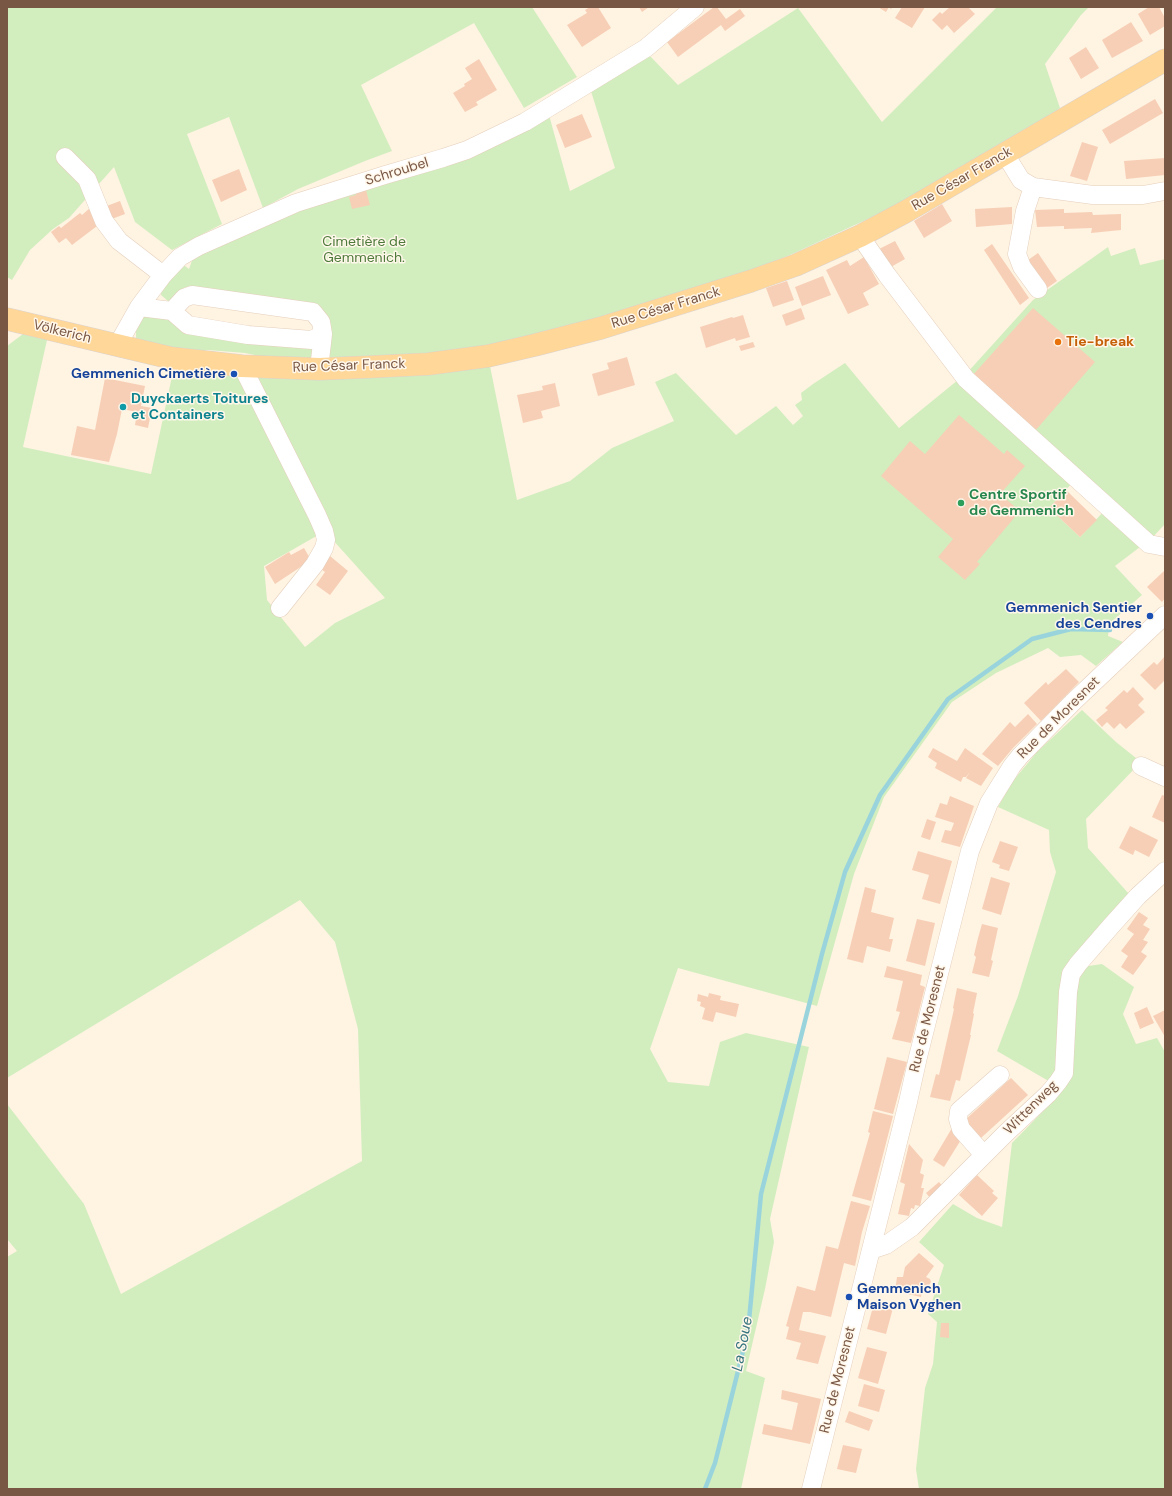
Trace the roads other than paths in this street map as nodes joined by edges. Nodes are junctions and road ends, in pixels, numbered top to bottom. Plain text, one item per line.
1 (695, 7) edge
2 (1165, 60) edge
3 (1006, 154) junction
4 (65, 157) dead end
5 (1032, 187) junction
6 (1165, 191) edge
7 (860, 236) junction
8 (163, 275) junction
9 (1038, 289) dead end
10 (139, 307) junction
11 (172, 311) junction
12 (8, 322) edge
13 (323, 334) junction
14 (116, 346) junction
15 (242, 366) junction
16 (319, 369) junction
17 (1165, 547) edge
18 (280, 608) dead end
19 (1165, 614) edge
20 (1141, 766) dead end
21 (1165, 777) edge
22 (1162, 874) edge
23 (1000, 1075) dead end
24 (984, 1154) junction
25 (871, 1250) junction
26 (811, 1489) edge

1 - 8 street, Schroubel
2 - 3 main road, Rue César Franck
3 - 5 street
3 - 7 main road, Rue César Franck
4 - 8 street
5 - 6 street
5 - 9 street
7 - 16 main road, Rue César Franck
7 - 17 street
8 - 10 street, Schroubel
10 - 11 street
10 - 14 street, Schroubel
11 - 13 street
11 - 13 street
12 - 14 main road, Völkerich
13 - 16 street
14 - 15 main road, Rue César Franck
15 - 16 main road, Rue César Franck
15 - 18 street
19 - 25 street, Rue de Moresnet
20 - 21 street
22 - 24 street, Wittenweg
23 - 24 street
24 - 25 street, Wittenweg
25 - 26 street, Rue de Moresnet

